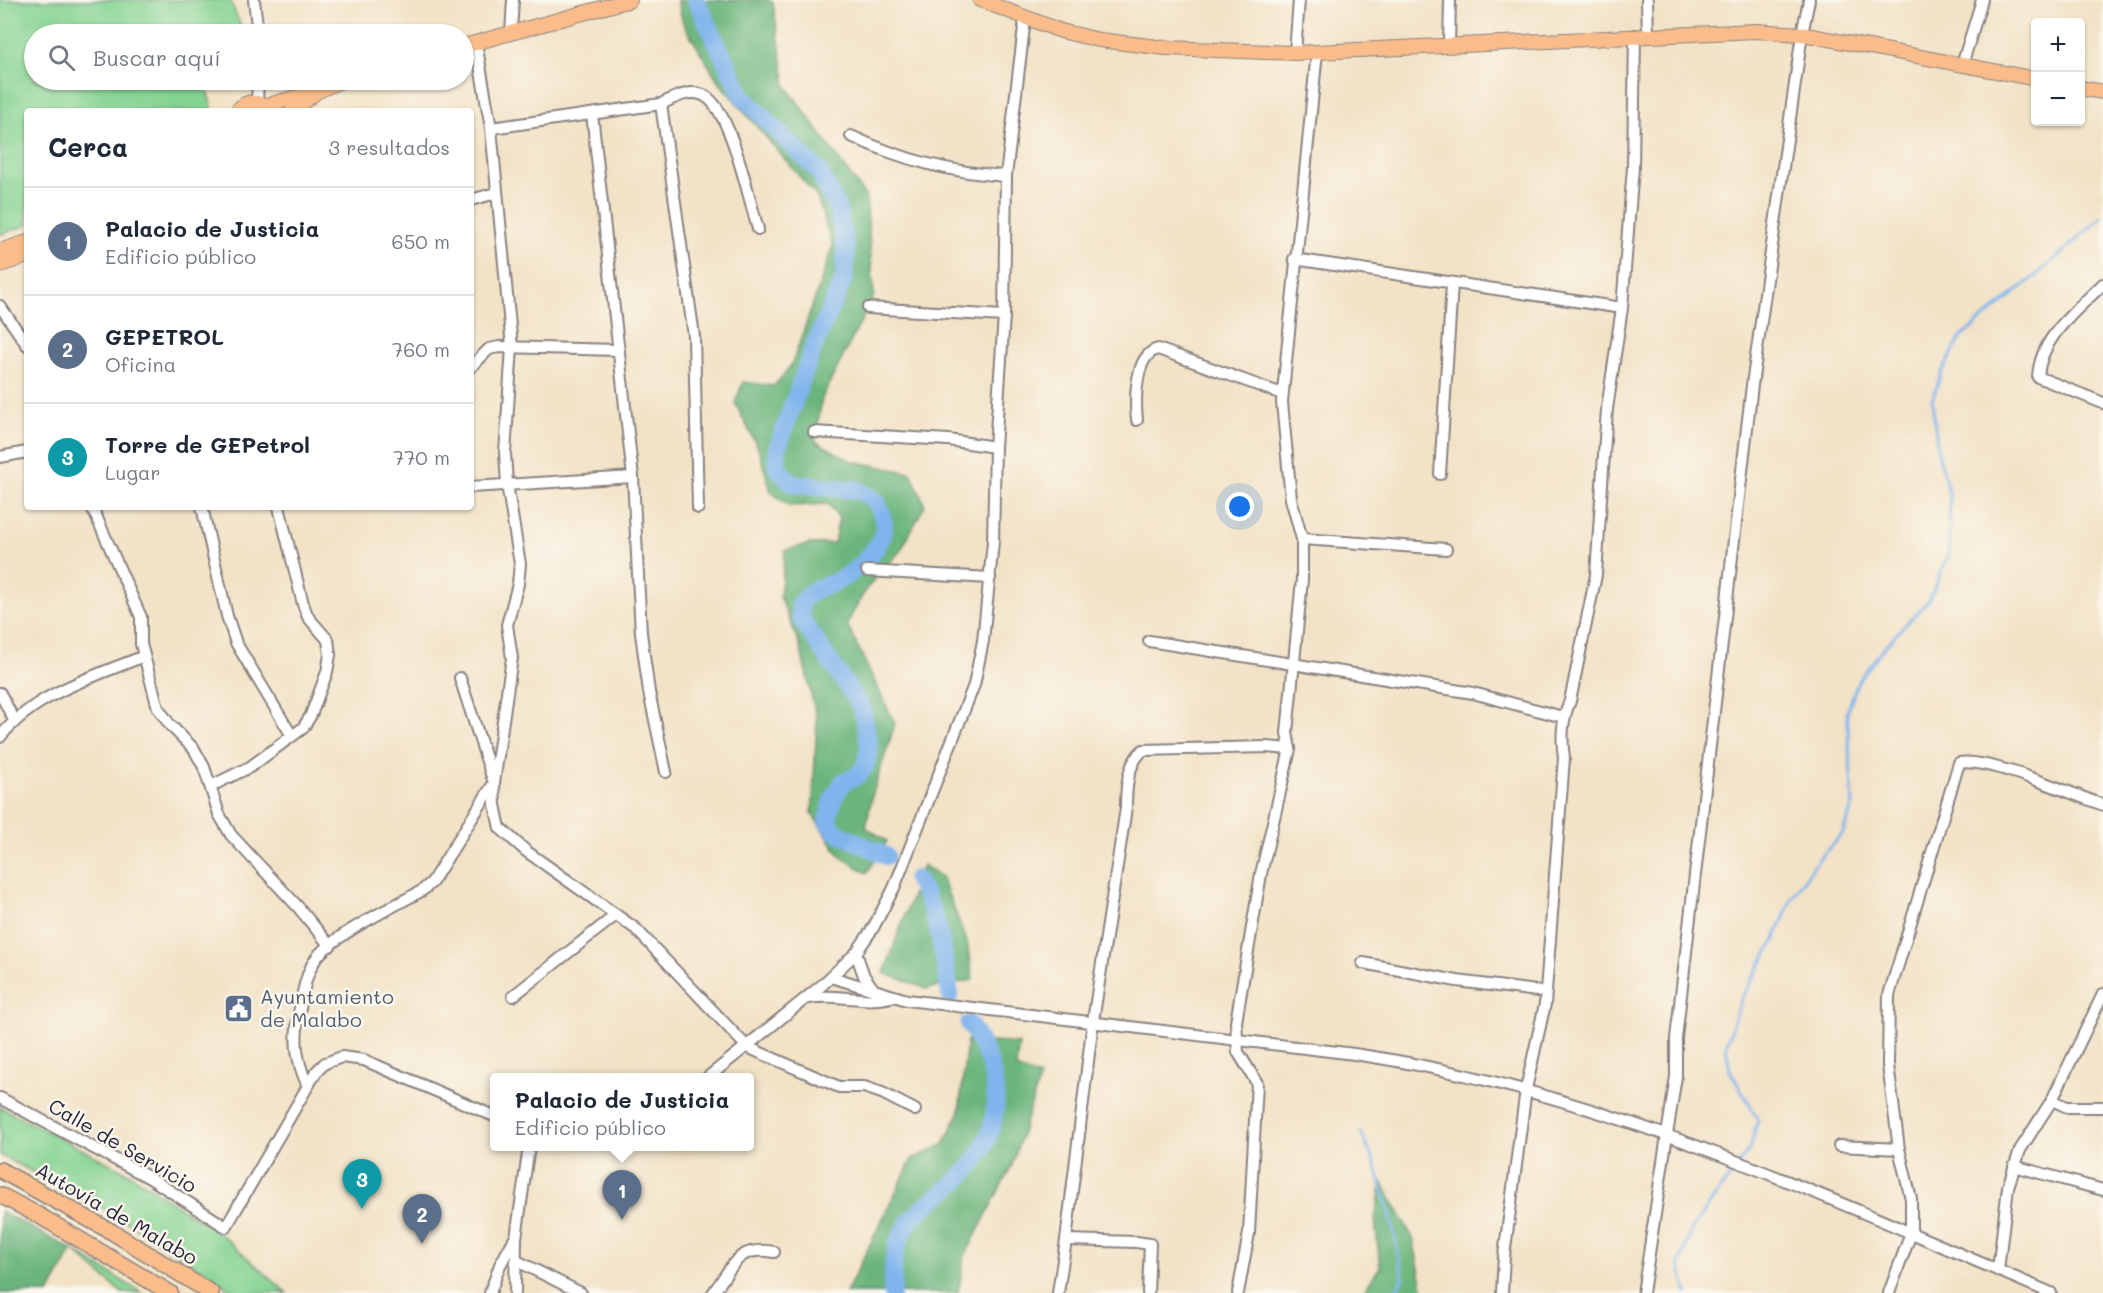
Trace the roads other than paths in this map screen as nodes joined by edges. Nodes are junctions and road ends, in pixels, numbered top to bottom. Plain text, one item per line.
1 (254, 0) edge
2 (513, 0) edge
3 (630, 0) edge
4 (980, 0) edge
5 (1299, 0) edge
6 (1450, 0) edge
7 (1647, 0) edge
8 (1809, 0) edge
9 (1982, 0) edge
10 (1025, 19) junction
11 (257, 24) edge
12 (511, 33) junction
13 (1802, 34) junction
14 (1641, 35) junction
15 (474, 43) edge
16 (1449, 46) junction
17 (1317, 52) junction
18 (1295, 53) junction
19 (474, 60) edge
20 (1962, 64) junction
21 (2031, 78) edge
22 (2085, 89) edge
23 (260, 90) edge
24 (318, 91) joint
25 (2103, 92) edge
26 (661, 104) junction
27 (264, 106) edge
28 (240, 108) edge
29 (296, 108) edge
30 (592, 114) junction
31 (491, 128) junction
32 (850, 135) dead end
33 (1006, 176) junction
34 (496, 193) junction
35 (474, 199) edge
36 (758, 229) dead end
37 (24, 243) edge
38 (0, 251) edge
39 (24, 257) edge
40 (1294, 259) junction
41 (0, 265) edge
42 (1452, 284) junction
43 (2103, 284) edge
44 (0, 306) edge
45 (868, 308) dead end
46 (1622, 308) junction
47 (1004, 316) junction
48 (24, 341) edge
49 (512, 347) junction
50 (619, 351) junction
51 (474, 364) edge
52 (1282, 394) junction
53 (2103, 403) edge
54 (1137, 420) dead end
55 (814, 432) dead end
56 (995, 447) junction
57 (24, 453) edge
58 (0, 457) edge
59 (1440, 474) dead end
60 (633, 477) junction
61 (507, 484) junction
62 (474, 488) edge
63 (698, 508) dead end
64 (93, 510) edge
65 (203, 510) edge
66 (280, 510) edge
67 (1302, 539) junction
68 (1446, 549) dead end
69 (867, 571) dead end
70 (990, 578) junction
71 (1149, 641) dead end
72 (144, 656) junction
73 (1294, 666) junction
74 (460, 678) dead end
75 (0, 693) edge
76 (1563, 717) junction
77 (14, 720) junction
78 (292, 736) junction
79 (0, 737) edge
80 (1290, 749) junction
81 (666, 772) dead end
82 (494, 783) junction
83 (211, 786) junction
84 (2103, 805) edge
85 (616, 915) junction
86 (330, 946) junction
87 (856, 953) junction
88 (1363, 963) dead end
89 (831, 976) junction
90 (821, 986) junction
91 (874, 991) junction
92 (1545, 992) junction
93 (2103, 994) edge
94 (513, 996) dead end
95 (892, 997) junction
96 (807, 998) junction
97 (851, 998) junction
98 (1093, 1021) junction
99 (1236, 1039) junction
100 (747, 1047) junction
101 (712, 1073) edge
102 (307, 1084) junction
103 (1526, 1089) junction
104 (0, 1098) edge
105 (2052, 1100) junction
106 (2103, 1107) edge
107 (915, 1110) dead end
108 (490, 1114) edge
109 (1668, 1138) junction
110 (1839, 1146) dead end
111 (1899, 1149) junction
112 (529, 1151) edge
113 (2014, 1166) junction
114 (0, 1170) edge
115 (2103, 1190) edge
116 (0, 1195) edge
117 (1911, 1233) junction
118 (516, 1238) junction
119 (1066, 1240) junction
120 (774, 1252) dead end
121 (517, 1261) junction
122 (1998, 1270) junction
123 (2026, 1288) edge
124 (170, 1293) edge
125 (211, 1293) edge
126 (490, 1293) edge
127 (515, 1293) edge
128 (580, 1293) edge
129 (713, 1293) edge
130 (1058, 1293) edge
131 (1148, 1293) edge
132 (1238, 1293) edge
133 (1502, 1293) edge
134 (1643, 1293) edge
135 (1889, 1293) edge
136 (2051, 1293) edge

1 - 11 street
2 - 12 street
3 - 12 main road
4 - 10 main road
5 - 18 street
6 - 16 street
7 - 14 street
8 - 13 street
9 - 20 street
10 - 18 main road
10 - 33 street
12 - 15 main road
13 - 14 main road
13 - 20 main road
13 - 109 street
14 - 16 main road
14 - 46 street
16 - 17 main road
17 - 18 main road
17 - 40 street
19 - 31 street
20 - 21 main road
22 - 25 main road
23 - 27 street
24 - 27 main road
24 - 29 main road
26 - 30 street
26 - 36 street
26 - 63 street
27 - 28 main road
30 - 31 street
30 - 50 street
31 - 34 street
32 - 33 street
33 - 47 street
34 - 35 street
34 - 49 street
37 - 38 main road
39 - 41 main road
40 - 42 street
40 - 52 street
42 - 46 street
42 - 59 street
43 - 53 street
44 - 48 street
45 - 47 street
46 - 76 street
47 - 56 street
49 - 50 street
49 - 51 street
49 - 61 street
50 - 60 street
52 - 54 street
52 - 67 street
55 - 56 street
56 - 70 street
57 - 58 street
60 - 61 street
60 - 81 street
61 - 62 street
61 - 82 street
64 - 72 street
65 - 78 street
66 - 78 street
67 - 68 street
67 - 73 street
69 - 70 street
70 - 87 street
71 - 73 street
72 - 77 street
72 - 83 street
73 - 76 street
73 - 80 street
74 - 82 street
75 - 77 street
76 - 92 street
77 - 79 street
78 - 83 street
80 - 98 street
80 - 99 street
82 - 85 street
82 - 86 street
83 - 86 street
84 - 111 street
85 - 94 street
85 - 100 street
86 - 102 street
87 - 89 street
87 - 91 street
88 - 92 street
89 - 90 street
89 - 91 street
90 - 96 street
90 - 97 street
91 - 95 street
92 - 103 street
93 - 105 street
95 - 97 street
95 - 98 street
96 - 97 street
96 - 100 street
98 - 99 street
98 - 119 street
99 - 103 street
99 - 132 street
100 - 101 street
100 - 107 street
102 - 104 street, Calle de Servicio
102 - 108 street
103 - 109 street
103 - 133 street
105 - 106 street
105 - 113 street
109 - 117 street
109 - 134 street
110 - 111 street
111 - 117 street
112 - 118 street
113 - 115 street
113 - 122 street
114 - 125 highway, Autovía de Malabo
116 - 124 highway, Autovía de Malabo
117 - 122 street
117 - 135 street
118 - 121 street
118 - 126 street
119 - 130 street
119 - 131 street
120 - 129 street
121 - 127 street
121 - 128 street
122 - 123 street
123 - 136 street

